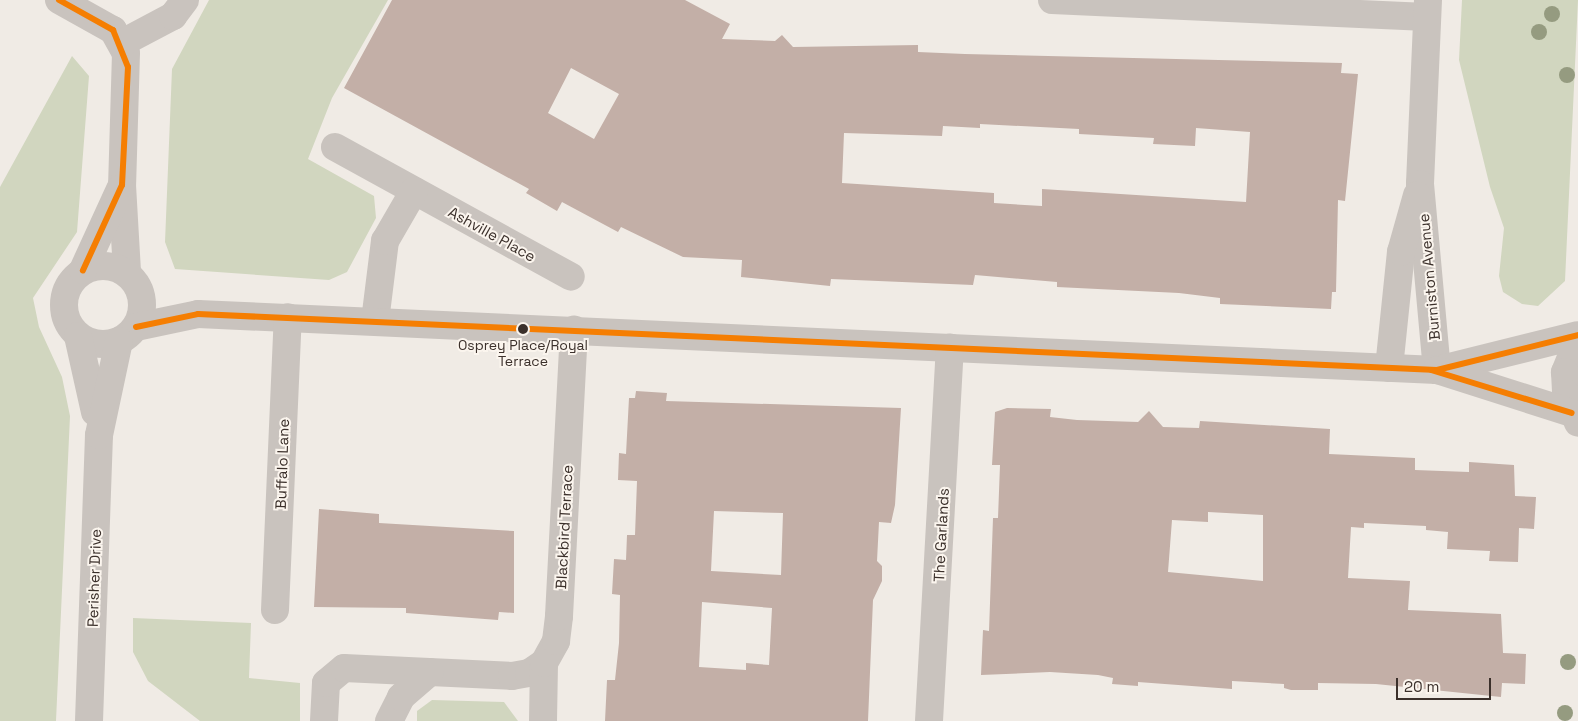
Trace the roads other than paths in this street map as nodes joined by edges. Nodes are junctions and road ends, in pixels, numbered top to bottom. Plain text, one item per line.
1 (59, 0) edge
2 (185, 0) edge
3 (1052, 0) edge
4 (1428, 8) edge
5 (122, 43) junction
6 (335, 147) dead end
7 (1420, 184) junction
8 (122, 185) junction
9 (414, 191) junction
10 (83, 270) junction
11 (570, 277) dead end
12 (133, 281) junction
13 (198, 314) junction
14 (288, 317) junction
15 (375, 321) junction
16 (574, 330) junction
17 (128, 334) junction
18 (1578, 335) edge
19 (78, 336) junction
20 (1578, 340) edge
21 (950, 348) junction
22 (1389, 368) junction
23 (1437, 370) junction
24 (1575, 418) edge
25 (99, 435) junction
26 (275, 610) dead end
27 (544, 663) junction
28 (430, 672) junction
29 (89, 721) edge
30 (324, 721) edge
31 (389, 721) edge
32 (543, 721) edge
33 (929, 721) edge

1 - 5 street
2 - 5 street
3 - 4 street
4 - 7 street, Burniston Avenue
5 - 8 street
6 - 9 street, Ashville Place
7 - 22 street, Burniston Avenue
7 - 23 street, Burniston Avenue
8 - 10 street
8 - 12 street
9 - 11 street, Ashville Place
9 - 15 street
10 - 12 street
10 - 19 street
12 - 13 street
12 - 17 street
13 - 14 street
13 - 17 street
14 - 15 street
14 - 26 street, Buffalo Lane
15 - 16 street
16 - 21 street
16 - 27 street, Blackbird Terrace
17 - 19 street
17 - 25 street, Perisher Drive
18 - 23 street
19 - 25 street, Perisher Drive
20 - 24 street
21 - 22 street
21 - 33 street, The Garlands
22 - 23 street
23 - 24 street
25 - 29 street, Perisher Drive
27 - 28 street
27 - 32 street, Blackbird Terrace
28 - 30 street
28 - 31 street

